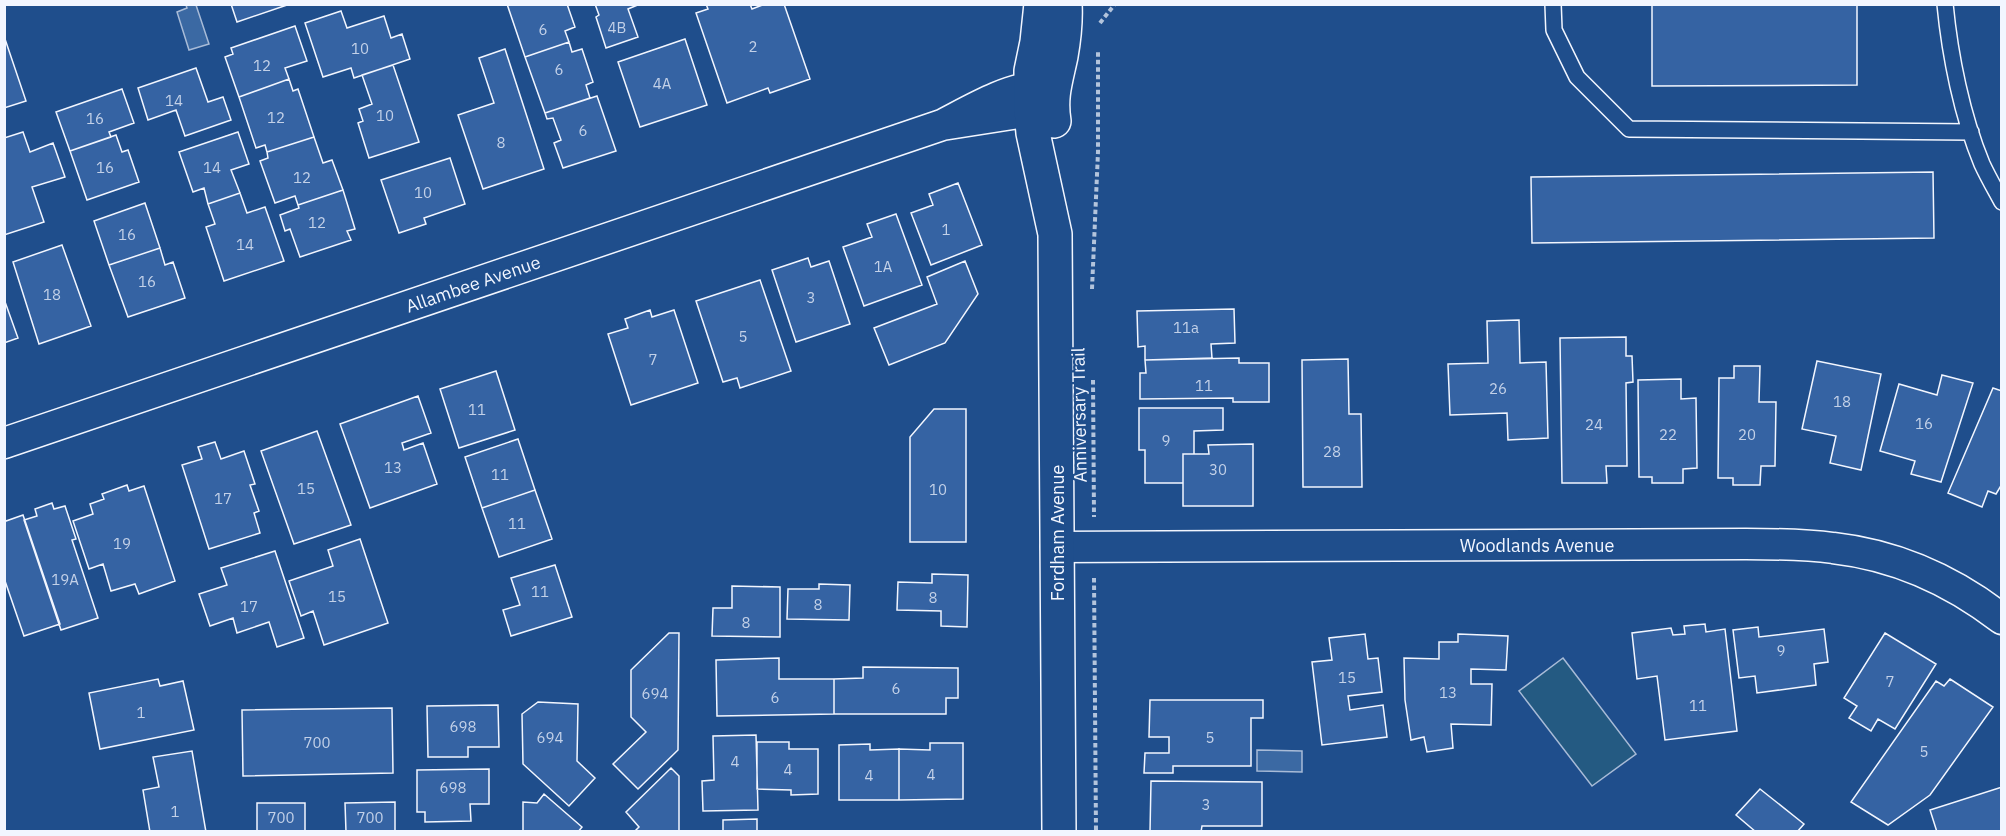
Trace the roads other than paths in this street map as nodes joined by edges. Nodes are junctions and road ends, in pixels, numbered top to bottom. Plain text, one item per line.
1 (1041, 4) edge
2 (1065, 4) edge
3 (1553, 4) edge
4 (1945, 4) edge
5 (1038, 98) junction
6 (1971, 132) junction
7 (2001, 202) edge
8 (4, 443) edge
9 (1056, 547) junction
10 (2001, 619) edge
11 (1059, 831) edge

1 - 5 street, Fordham Avenue
2 - 5 street, Fordham Avenue
3 - 6 lane
4 - 6 lane
5 - 8 street, Allambee Avenue
5 - 9 street, Fordham Avenue
6 - 7 lane
9 - 10 street, Woodlands Avenue
9 - 11 street, Fordham Avenue

